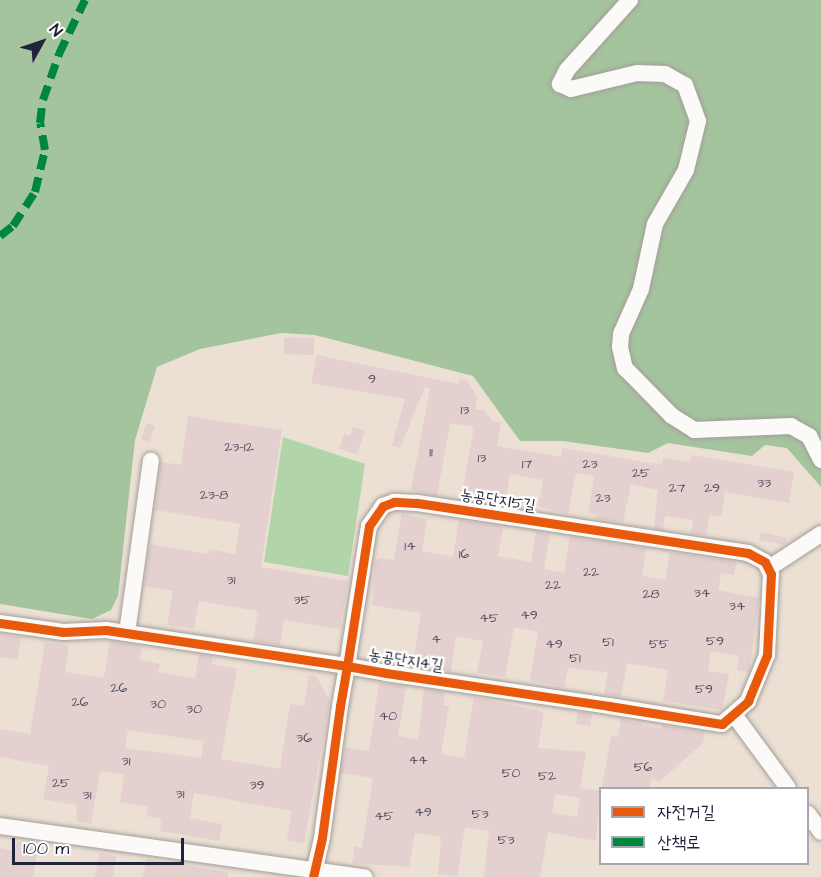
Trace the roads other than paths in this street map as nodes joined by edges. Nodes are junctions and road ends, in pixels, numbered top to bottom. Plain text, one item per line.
1 (630, 0) edge
2 (821, 460) edge
3 (151, 461) dead end
4 (821, 534) edge
5 (769, 568) junction
6 (0, 623) edge
7 (127, 633) junction
8 (347, 666) junction
9 (735, 716) junction
10 (787, 787) edge
11 (809, 817) edge
12 (0, 825) edge
13 (821, 832) edge
14 (313, 875) edge
15 (364, 877) edge

1 - 2 street
3 - 7 street
4 - 5 street
5 - 8 street, 농공단지5길
5 - 9 street
6 - 7 street, 농공단지4길
7 - 8 street, 농공단지4길
8 - 9 street, 농공단지4길
8 - 14 street, 농공단지5길
9 - 10 street
11 - 13 street
12 - 14 street
14 - 15 street

